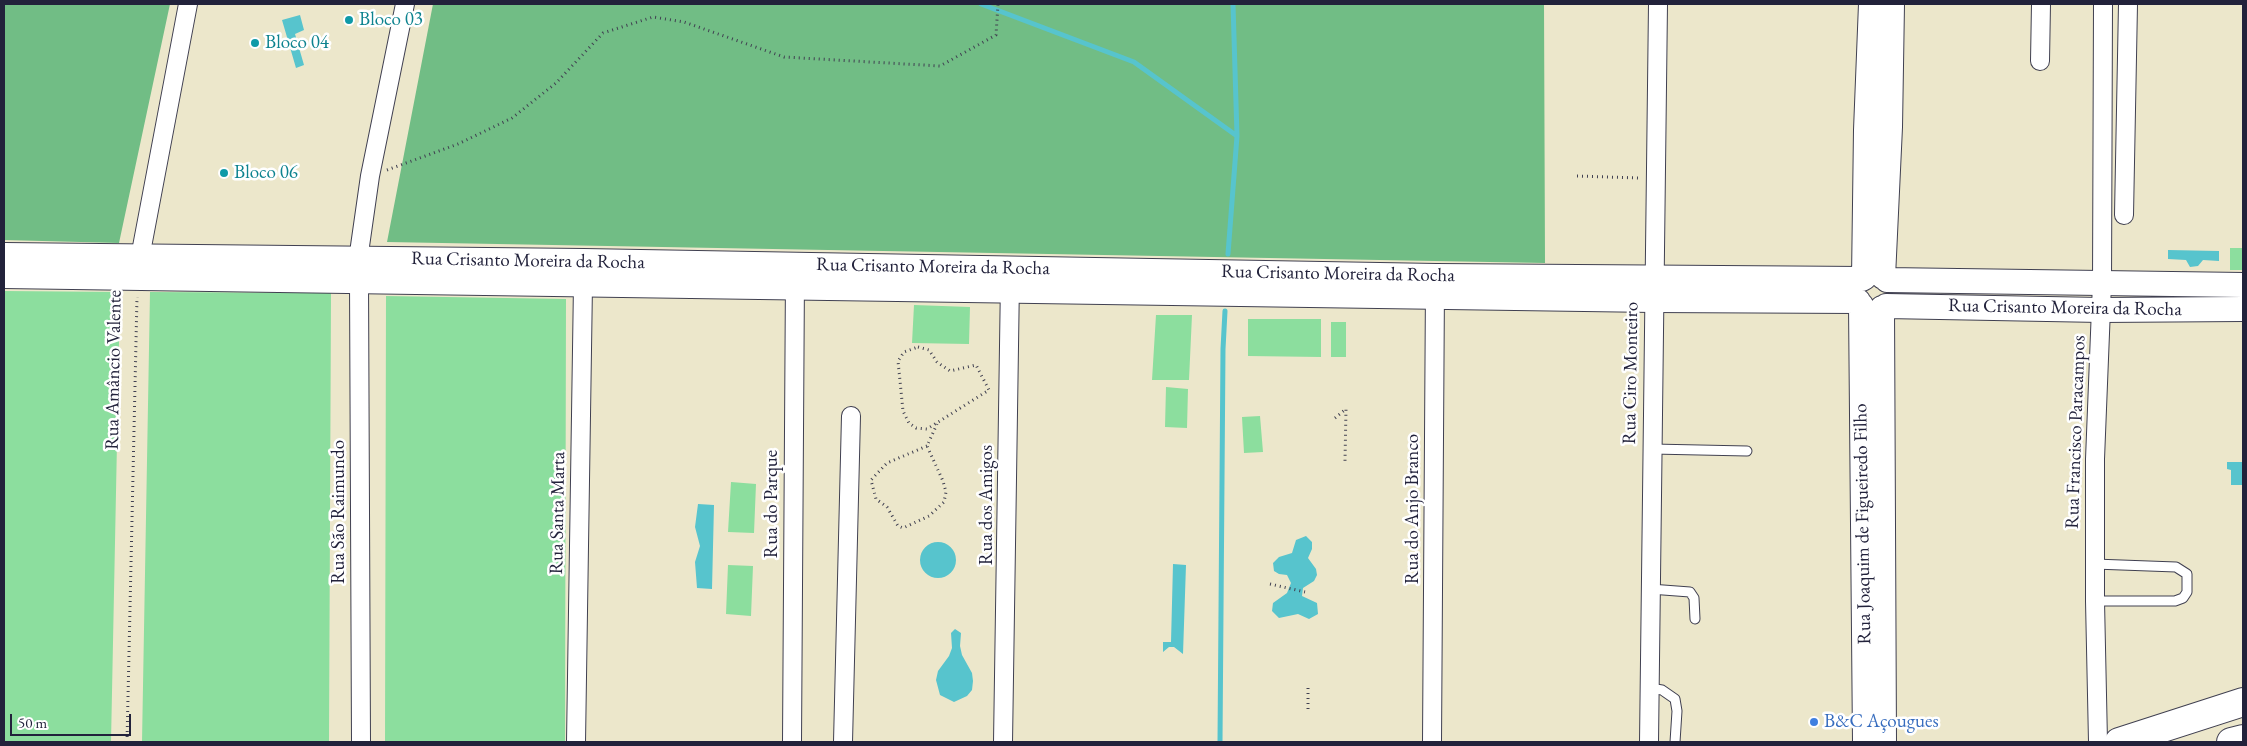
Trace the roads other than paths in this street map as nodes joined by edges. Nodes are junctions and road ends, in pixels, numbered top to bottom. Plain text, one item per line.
1 (188, 4) edge
2 (405, 4) edge
3 (1658, 4) edge
4 (1871, 4) edge
5 (1892, 4) edge
6 (2041, 4) edge
7 (2103, 4) edge
8 (2128, 4) edge
9 (2040, 60) dead end
10 (2124, 215) dead end
11 (4, 255) edge
12 (584, 261) junction
13 (138, 266) junction
14 (359, 270) junction
15 (4, 276) edge
16 (795, 276) junction
17 (1010, 279) junction
18 (2102, 283) junction
19 (583, 284) junction
20 (2243, 285) edge
21 (1435, 286) junction
22 (1653, 288) junction
23 (1873, 292) junction
24 (2243, 309) edge
25 (2101, 310) junction
26 (851, 416) dead end
27 (1651, 449) junction
28 (1747, 451) dead end
29 (1874, 559) junction
30 (2094, 564) junction
31 (1650, 589) junction
32 (2094, 601) junction
33 (1695, 619) dead end
34 (1650, 688) junction
35 (2243, 702) edge
36 (2243, 739) edge
37 (361, 742) edge
38 (576, 742) edge
39 (792, 742) edge
40 (843, 742) edge
41 (1003, 742) edge
42 (1432, 742) edge
43 (1648, 742) edge
44 (1675, 742) edge
45 (1865, 742) edge
46 (1884, 742) edge
47 (2098, 742) edge
48 (2119, 742) edge
49 (2231, 742) edge

1 - 13 street
2 - 14 street, Rua São Raimundo
3 - 22 street, Rua Ciro Monteiro
4 - 23 main road, Rua Joaquim de Figueiredo Filho
5 - 23 main road, Rua Joaquim de Figueiredo Filho
6 - 9 street
7 - 18 street, Rua Francisco Paracampos
8 - 10 street
11 - 13 main road, Rua Crisanto Moreira da Rocha
12 - 14 main road, Rua Crisanto Moreira da Rocha
12 - 16 main road, Rua Crisanto Moreira da Rocha
12 - 19 main road
13 - 14 main road, Rua Crisanto Moreira da Rocha
13 - 15 main road, Rua Crisanto Moreira da Rocha
14 - 19 main road, Rua Crisanto Moreira da Rocha
14 - 37 street, Rua São Raimundo
16 - 17 main road, Rua Crisanto Moreira da Rocha
16 - 19 main road, Rua Crisanto Moreira da Rocha
16 - 39 street, Rua do Parque
17 - 21 main road, Rua Crisanto Moreira da Rocha
17 - 41 street, Rua dos Amigos
18 - 20 main road, Rua Crisanto Moreira da Rocha
18 - 23 main road, Rua Crisanto Moreira da Rocha
18 - 25 street, Rua Francisco Paracampos
19 - 38 street, Rua Santa Marta
21 - 22 main road, Rua Crisanto Moreira da Rocha
21 - 42 street, Rua do Anjo Branco
22 - 23 main road, Rua Crisanto Moreira da Rocha
22 - 27 street, Rua Ciro Monteiro
23 - 25 main road, Rua Crisanto Moreira da Rocha
23 - 29 main road, Rua Joaquim de Figueiredo Filho
24 - 25 main road, Rua Crisanto Moreira da Rocha
25 - 30 street, Rua Francisco Paracampos
26 - 40 street
27 - 28 lane
27 - 31 street, Rua Ciro Monteiro
29 - 45 main road, Rua Joaquim de Figueiredo Filho
29 - 46 main road, Rua Joaquim de Figueiredo Filho
30 - 32 street, Rua Francisco Paracampos
30 - 32 lane
31 - 33 lane
31 - 34 street, Rua Ciro Monteiro
32 - 47 street, Rua Francisco Paracampos
34 - 43 street, Rua Ciro Monteiro
34 - 44 lane
35 - 48 highway
36 - 49 highway

